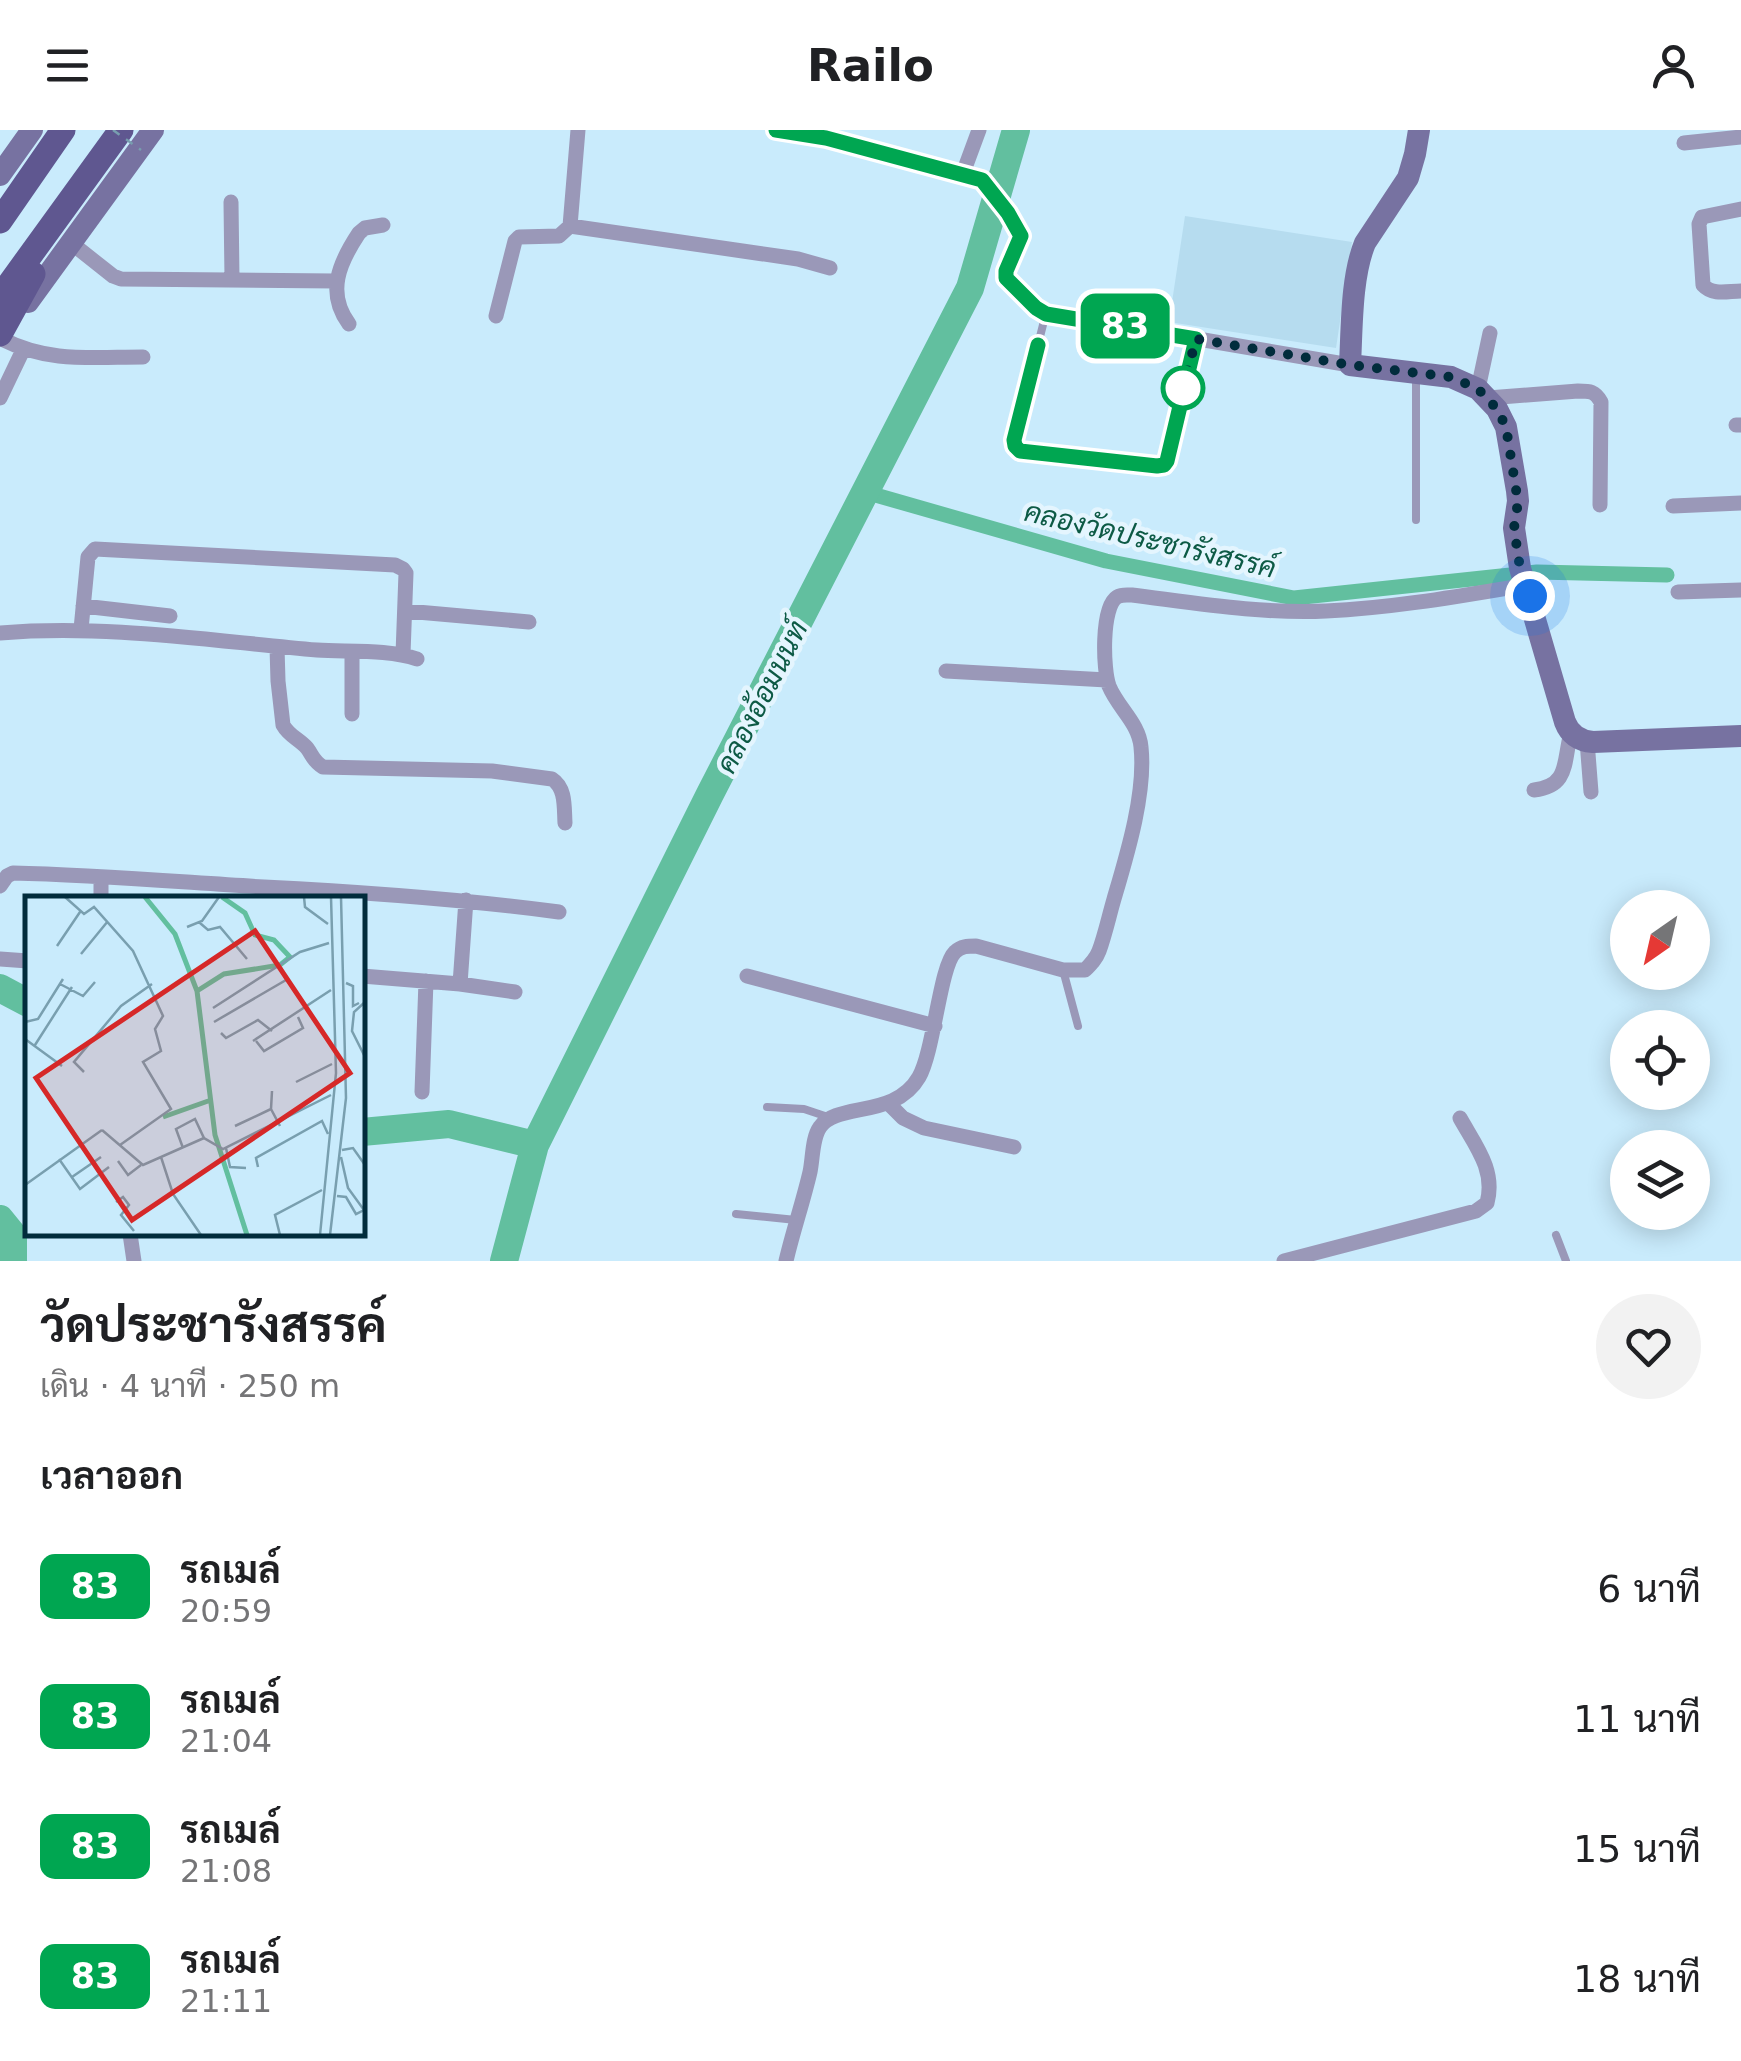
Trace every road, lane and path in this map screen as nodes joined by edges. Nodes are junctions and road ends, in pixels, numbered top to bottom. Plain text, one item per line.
1 (32, 130) edge
2 (64, 130) edge
3 (113, 130) edge
4 (121, 130) edge
5 (578, 130) edge
6 (776, 130) edge
7 (980, 130) edge
8 (1419, 130) edge
9 (1741, 137) edge
10 (147, 140) edge
11 (1684, 143) dead end
12 (0, 175) edge
13 (962, 176) junction
14 (83, 181) junction
15 (230, 202) dead end
16 (1741, 210) edge
17 (0, 220) edge
18 (383, 225) dead end
19 (570, 226) junction
20 (70, 242) junction
21 (830, 268) dead end
22 (232, 279) junction
23 (336, 281) junction
24 (1741, 290) edge
25 (0, 296) edge
26 (1046, 314) junction
27 (496, 316) dead end
28 (349, 324) dead end
29 (1490, 334) dead end
30 (1196, 339) junction
31 (6, 341) edge
32 (143, 357) dead end
33 (1350, 365) junction
34 (1416, 373) junction
35 (1483, 394) junction
36 (0, 398) edge
37 (1741, 503) edge
38 (1600, 505) dead end
39 (1673, 506) dead end
40 (1416, 520) dead end
41 (1524, 578) junction
42 (1741, 590) edge
43 (1678, 592) dead end
44 (83, 606) junction
45 (406, 611) junction
46 (170, 616) dead end
47 (529, 622) dead end
48 (81, 629) junction
49 (0, 633) edge
50 (278, 647) junction
51 (352, 653) junction
52 (946, 671) dead end
53 (1107, 680) junction
54 (352, 714) dead end
55 (1741, 736) edge
56 (1579, 737) junction
57 (1534, 790) dead end
58 (1592, 792) dead end
59 (565, 823) dead end
60 (101, 877) junction
61 (0, 886) edge
62 (198, 890) edge
63 (265, 893) edge
64 (361, 895) edge
65 (101, 896) edge
66 (466, 900) junction
67 (559, 912) dead end
68 (0, 959) edge
69 (25, 962) edge
70 (1063, 970) junction
71 (365, 976) edge
72 (747, 976) dead end
73 (426, 981) junction
74 (460, 984) junction
75 (515, 992) dead end
76 (934, 1026) junction
77 (1078, 1026) dead end
78 (422, 1092) dead end
79 (888, 1103) junction
80 (767, 1107) dead end
81 (831, 1118) junction
82 (1460, 1118) dead end
83 (1014, 1148) dead end
84 (736, 1214) dead end
85 (796, 1220) junction
86 (1556, 1235) dead end
87 (130, 1236) edge
88 (134, 1261) edge
89 (786, 1261) edge
90 (1284, 1261) edge
91 (1566, 1261) edge

1 - 12 street
2 - 17 main road
3 - 10 path, bridge
4 - 14 main road
5 - 19 street
6 - 13 street
7 - 13 street
8 - 33 street
9 - 11 street
10 - 20 street
13 - 26 street
14 - 25 main road
14 - 31 main road
15 - 22 street
16 - 24 street
18 - 23 street
19 - 21 street
19 - 27 street
20 - 22 street
20 - 31 street
22 - 23 street
23 - 28 street
26 - 30 street
26 - 30 lane
29 - 35 street
30 - 33 street
31 - 32 street
31 - 36 street
33 - 34 street
34 - 35 street
34 - 40 lane
35 - 38 street
35 - 41 street
37 - 39 street
41 - 53 street
41 - 56 street
42 - 43 street
44 - 45 street
44 - 46 street
44 - 48 street
45 - 47 street
45 - 51 street
48 - 49 street
48 - 50 street
50 - 51 street
50 - 59 street
51 - 54 street
52 - 53 street
53 - 70 street
55 - 56 street
56 - 57 street
56 - 58 street
60 - 61 street
60 - 62 street
60 - 65 street
62 - 63 street
63 - 64 street
64 - 66 street
66 - 67 street
66 - 74 street
68 - 69 street
70 - 76 street
70 - 77 lane
71 - 73 street
72 - 76 street
73 - 74 street
73 - 78 street
74 - 75 street
76 - 79 street
79 - 81 street
79 - 83 street
80 - 81 lane
81 - 85 street
82 - 90 street
84 - 85 lane
85 - 89 street
86 - 91 lane
87 - 88 street

